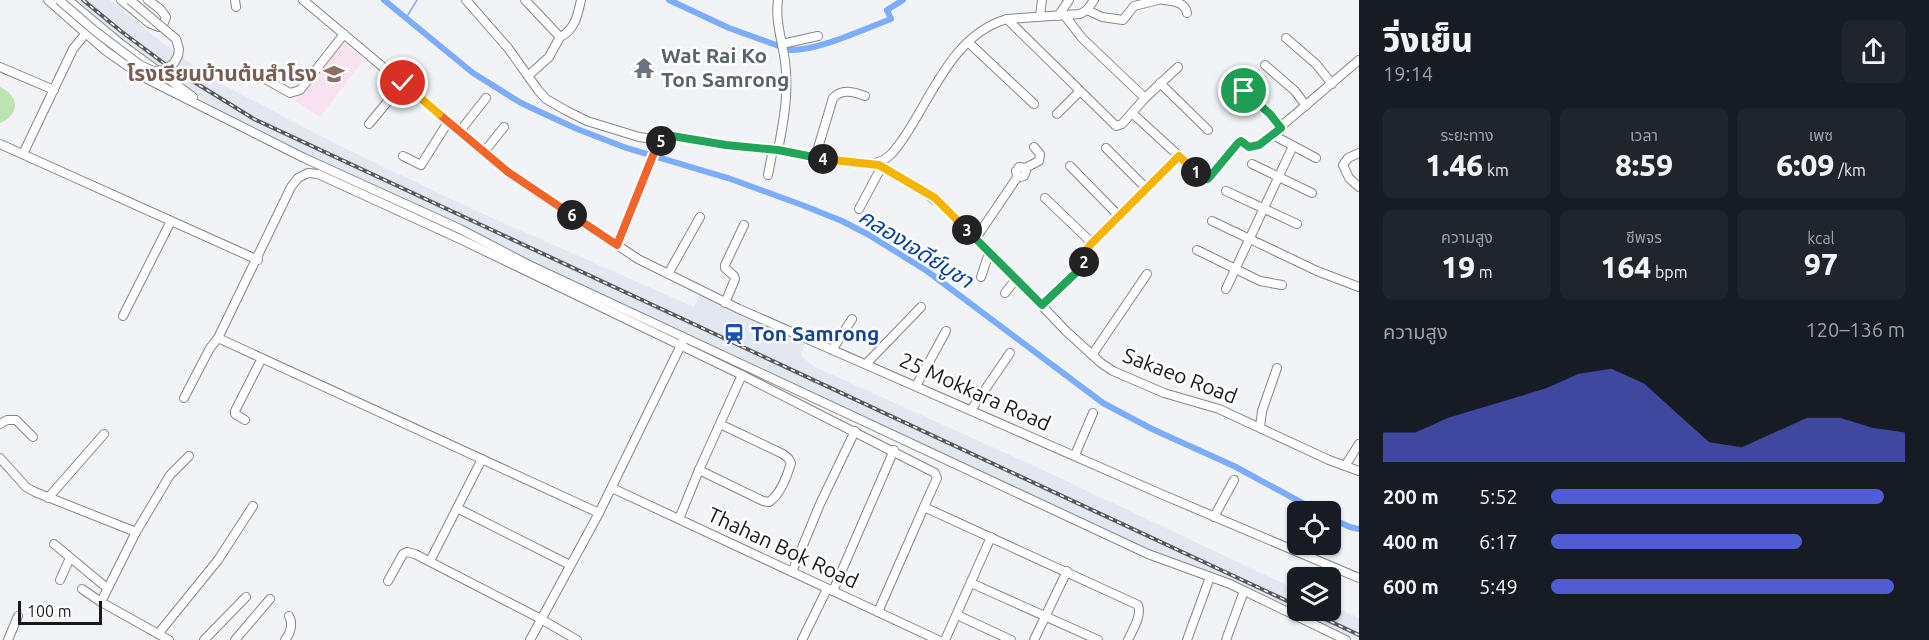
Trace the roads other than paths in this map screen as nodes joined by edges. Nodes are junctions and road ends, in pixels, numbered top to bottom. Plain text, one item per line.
1 (48, 0) edge
2 (59, 0) edge
3 (68, 0) edge
4 (122, 0) edge
5 (130, 0) edge
6 (148, 0) edge
7 (303, 0) edge
8 (465, 0) edge
9 (525, 0) edge
10 (581, 0) edge
11 (778, 0) edge
12 (1042, 0) edge
13 (1069, 0) edge
14 (1094, 0) edge
15 (1156, 0) edge
16 (1163, 0) edge
17 (1087, 10) junction
18 (1187, 14) dead end
19 (1040, 16) junction
20 (1061, 16) junction
21 (1007, 19) junction
22 (86, 33) junction
23 (344, 34) junction
24 (818, 36) dead end
25 (560, 37) junction
26 (1286, 38) dead end
27 (968, 42) junction
28 (783, 47) junction
29 (1359, 60) edge
30 (1265, 65) dead end
31 (1178, 66) dead end
32 (0, 67) edge
33 (528, 76) junction
34 (267, 80) dead end
35 (403, 83) junction
36 (1160, 83) junction
37 (1332, 84) junction
38 (54, 90) junction
39 (1080, 91) junction
40 (1244, 91) dead end
41 (865, 96) dead end
42 (486, 98) dead end
43 (1145, 98) junction
44 (1034, 104) dead end
45 (1306, 106) junction
46 (1131, 113) junction
47 (219, 114) junction
48 (1056, 114) dead end
49 (448, 122) junction
50 (369, 124) dead end
51 (504, 127) dead end
52 (1281, 128) junction
53 (1208, 130) dead end
54 (460, 131) junction
55 (666, 135) junction
56 (1273, 135) junction
57 (0, 144) edge
58 (1293, 146) junction
59 (1034, 147) dead end
60 (1106, 148) dead end
61 (776, 150) junction
62 (484, 152) junction
63 (1359, 153) edge
64 (23, 154) junction
65 (403, 156) dead end
66 (1179, 156) junction
67 (815, 158) junction
68 (1316, 158) dead end
69 (1251, 164) dead end
70 (878, 165) junction
71 (1070, 166) dead end
72 (768, 175) dead end
73 (1279, 176) junction
74 (1359, 187) edge
75 (1146, 188) junction
76 (1226, 191) dead end
77 (1312, 193) dead end
78 (1045, 198) dead end
79 (1264, 208) junction
80 (859, 209) dead end
81 (1118, 215) junction
82 (700, 217) dead end
83 (171, 221) junction
84 (1212, 221) dead end
85 (1297, 224) dead end
86 (744, 225) dead end
87 (976, 238) junction
88 (1250, 239) junction
89 (1092, 243) junction
90 (617, 245) junction
91 (1197, 250) dead end
92 (989, 253) junction
93 (258, 260) junction
94 (1236, 269) junction
95 (668, 274) junction
96 (1147, 274) dead end
97 (981, 277) dead end
98 (1016, 279) junction
99 (1282, 285) dead end
100 (1359, 287) edge
101 (1226, 289) dead end
102 (1005, 293) dead end
103 (725, 303) junction
104 (1042, 305) junction
105 (921, 307) dead end
106 (123, 316) dead end
107 (852, 319) dead end
108 (946, 331) dead end
109 (218, 338) junction
110 (683, 341) junction
111 (832, 350) junction
112 (1010, 353) dead end
113 (1092, 355) junction
114 (262, 358) junction
115 (866, 364) junction
116 (1277, 368) dead end
117 (742, 375) junction
118 (916, 386) junction
119 (184, 398) dead end
120 (971, 410) junction
121 (1093, 413) dead end
122 (245, 420) dead end
123 (0, 424) edge
124 (720, 424) junction
125 (1260, 427) junction
126 (855, 431) junction
127 (104, 434) dead end
128 (33, 437) dead end
129 (1359, 444) edge
130 (894, 450) junction
131 (1075, 455) junction
132 (189, 456) dead end
133 (0, 458) edge
134 (482, 459) junction
135 (1345, 466) junction
136 (1358, 468) edge
137 (699, 470) junction
138 (1234, 480) dead end
139 (612, 488) junction
140 (48, 498) junction
141 (253, 506) dead end
142 (924, 507) junction
143 (457, 508) junction
144 (600, 513) junction
145 (1214, 517) junction
146 (679, 519) junction
147 (136, 532) junction
148 (991, 537) junction
149 (54, 544) dead end
150 (70, 558) junction
151 (430, 561) junction
152 (570, 565) junction
153 (1067, 571) junction
154 (792, 572) junction
155 (1210, 577) junction
156 (1359, 578) edge
157 (60, 580) dead end
158 (388, 581) dead end
159 (971, 583) junction
160 (107, 588) junction
161 (82, 590) dead end
162 (830, 590) junction
163 (1244, 591) junction
164 (246, 597) dead end
165 (270, 599) dead end
166 (101, 602) junction
167 (878, 612) junction
168 (957, 615) junction
169 (18, 616) dead end
170 (289, 616) dead end
171 (1045, 616) junction
172 (541, 619) junction
173 (158, 634) junction
174 (8, 640) edge
175 (169, 640) edge
176 (204, 640) edge
177 (235, 640) edge
178 (285, 640) edge
179 (530, 640) edge
180 (577, 640) edge
181 (802, 640) edge
182 (938, 640) edge
183 (945, 640) edge
184 (1011, 640) edge
185 (1034, 640) edge
186 (1098, 640) edge
187 (1128, 640) edge
188 (1186, 640) edge
189 (1226, 640) edge
190 (1346, 640) edge

1 - 22 street
2 - 5 street, bridge
3 - 47 street
4 - 6 street
7 - 23 street, 25 Mokkara Road
8 - 33 street
9 - 25 street
10 - 25 street
11 - 28 street
12 - 19 street
13 - 20 street
14 - 17 street
15 - 17 street
16 - 18 street
17 - 20 street
19 - 20 street
19 - 21 street
20 - 43 street
21 - 27 street
21 - 39 street
22 - 38 street
22 - 47 street
23 - 34 street
23 - 35 street, 25 Mokkara Road
24 - 28 street
25 - 33 street
26 - 37 street
27 - 44 street
27 - 70 street
28 - 61 street
29 - 37 street
30 - 45 street
31 - 36 street
32 - 38 street
33 - 55 street
35 - 49 street, 25 Mokkara Road
35 - 50 street
36 - 43 street
36 - 53 street
37 - 45 street
38 - 64 street
39 - 46 street
39 - 48 street
40 - 52 street
41 - 67 street
42 - 54 street
43 - 46 street
45 - 52 street
46 - 66 street
47 - 110 street
49 - 54 street, 25 Mokkara Road
49 - 65 street
51 - 62 street
52 - 56 street
54 - 62 street, 25 Mokkara Road
55 - 61 street
55 - 90 street
56 - 58 street
56 - 66 street
57 - 64 street
58 - 68 street
58 - 73 street
59 - 87 street
60 - 75 street
61 - 67 street
61 - 72 street
62 - 90 street, 25 Mokkara Road
63 - 74 street
64 - 83 street
66 - 75 street
67 - 70 street
69 - 73 street
70 - 80 street
70 - 87 street, Sakaeo Road
71 - 81 street
73 - 77 street
73 - 79 street
75 - 81 street
76 - 79 street
78 - 89 street
79 - 85 street
79 - 88 street
81 - 89 street
82 - 95 street
83 - 93 street
83 - 106 street
84 - 88 street
86 - 103 street
87 - 92 street, Sakaeo Road
88 - 94 street
88 - 100 street
89 - 104 street
90 - 95 street, 25 Mokkara Road
91 - 94 street
92 - 97 street
92 - 98 street, Sakaeo Road
93 - 109 street
93 - 110 street
94 - 99 street
94 - 101 street
95 - 103 street, 25 Mokkara Road
96 - 113 street
98 - 102 street
98 - 104 street, Sakaeo Road
103 - 111 street, 25 Mokkara Road
104 - 113 street, Sakaeo Road
105 - 115 street
107 - 111 street
108 - 118 street
109 - 114 street
109 - 119 street
110 - 117 street
110 - 139 street
110 - 155 street
111 - 115 street, 25 Mokkara Road
112 - 120 street
113 - 125 street, Sakaeo Road
114 - 122 street
114 - 134 street
115 - 118 street, 25 Mokkara Road
116 - 125 street
117 - 124 street
117 - 126 street
118 - 120 street, 25 Mokkara Road
120 - 131 street, 25 Mokkara Road
121 - 131 street
123 - 128 street
124 - 137 street
124 - 137 street
125 - 135 street, Sakaeo Road
126 - 130 street
126 - 154 street
127 - 140 street
129 - 135 street
130 - 142 street
130 - 162 street
131 - 145 street, 25 Mokkara Road
132 - 147 street
133 - 140 street
134 - 143 street
134 - 144 street
135 - 136 street, Sakaeo Road
137 - 146 street
138 - 145 street
139 - 144 street
139 - 146 street, Thahan Bok Road
140 - 147 street
141 - 173 street
142 - 148 street
142 - 167 street
143 - 151 street
143 - 152 street
144 - 152 street
145 - 156 street, 25 Mokkara Road
146 - 154 street, Thahan Bok Road
147 - 160 street
148 - 153 street
148 - 159 street
149 - 150 street
150 - 157 street
150 - 160 street
151 - 158 street
151 - 172 street
152 - 172 street
153 - 171 street
153 - 187 street
154 - 162 street, Thahan Bok Road
155 - 163 street
155 - 188 street
159 - 168 street
159 - 171 street
160 - 166 street
161 - 166 street
162 - 167 street, Thahan Bok Road
162 - 181 street
163 - 189 street
163 - 190 street
164 - 176 street
165 - 177 street
166 - 173 street
167 - 182 street, Thahan Bok Road
168 - 183 street
168 - 184 street
169 - 174 street
170 - 178 street
171 - 185 street
171 - 186 street
172 - 179 street
172 - 180 street
173 - 175 street

